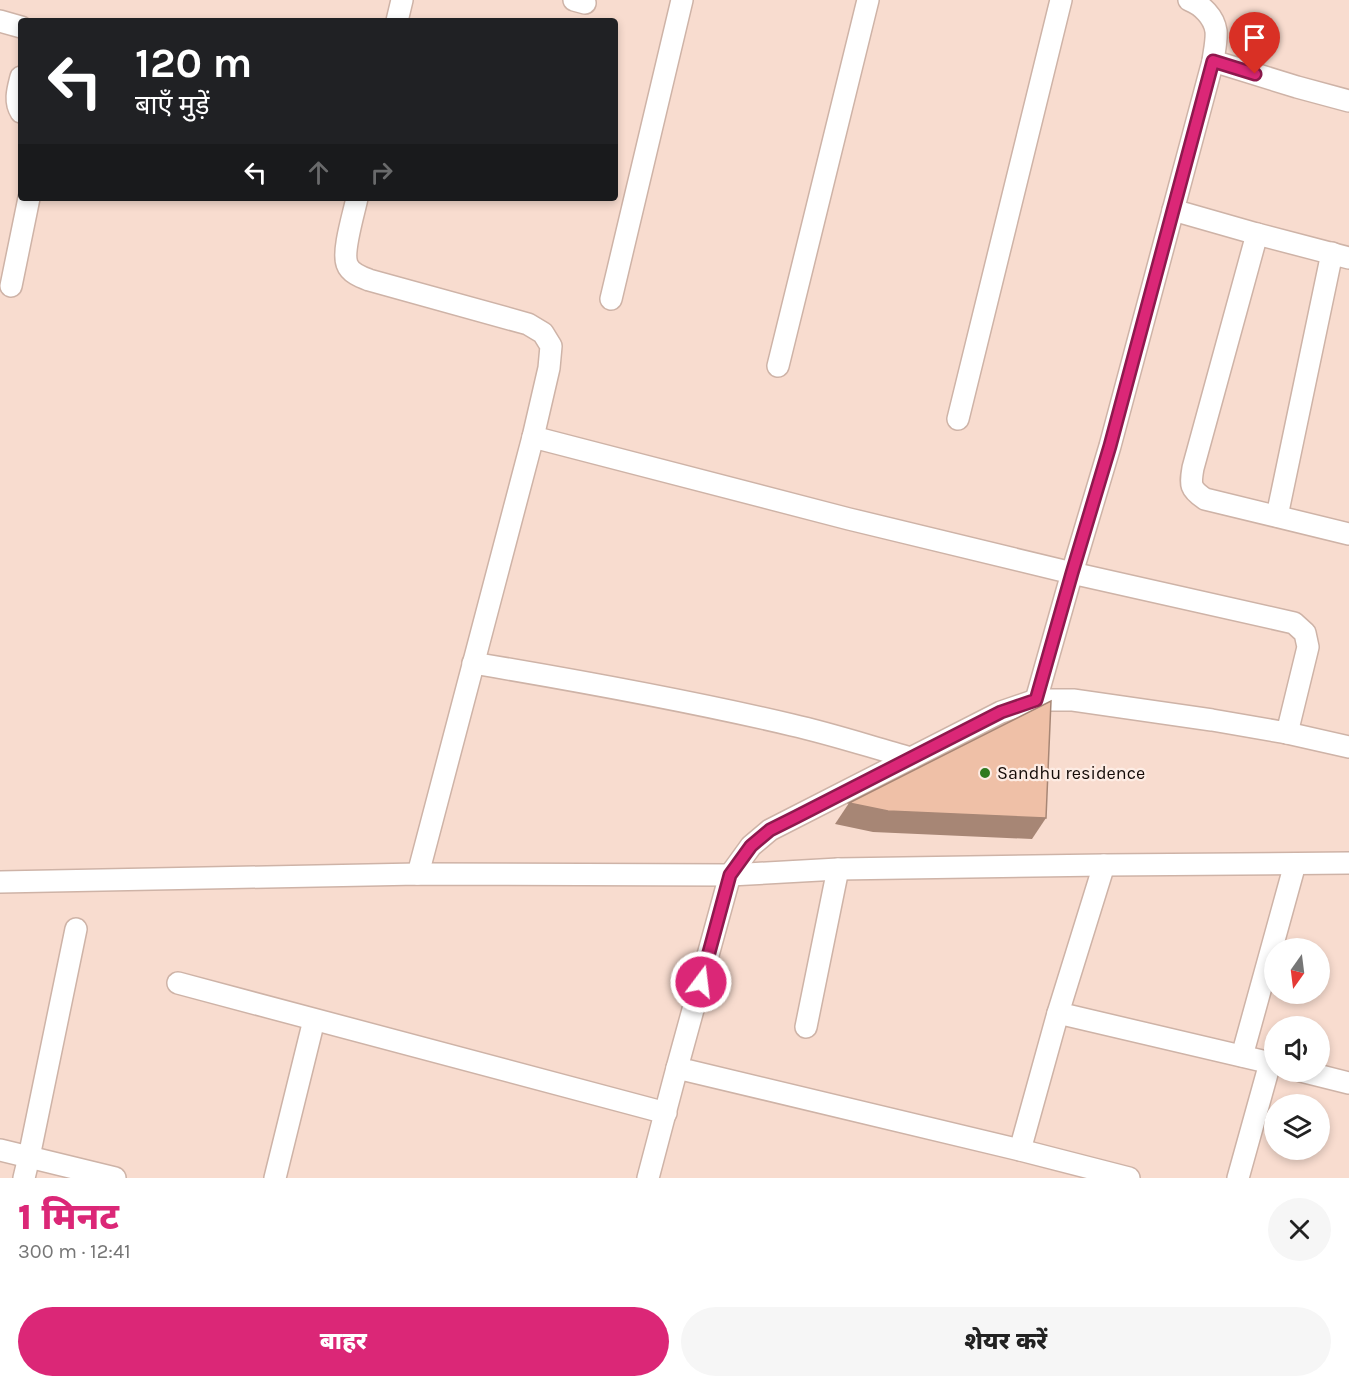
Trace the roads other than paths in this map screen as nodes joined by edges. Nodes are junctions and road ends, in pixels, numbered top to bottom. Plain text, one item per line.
1 (402, 0) edge
2 (682, 0) edge
3 (868, 0) edge
4 (1061, 0) edge
5 (1189, 0) edge
6 (398, 18) edge
7 (0, 21) edge
8 (18, 26) edge
9 (1213, 61) junction
10 (18, 89) edge
11 (1349, 101) edge
12 (18, 107) edge
13 (28, 201) edge
14 (356, 201) edge
15 (1173, 210) junction
16 (1257, 234) junction
17 (1340, 255) edge
18 (11, 286) dead end
19 (611, 299) dead end
20 (778, 366) dead end
21 (958, 419) dead end
22 (533, 437) junction
23 (1277, 516) junction
24 (1349, 534) edge
25 (1072, 573) junction
26 (473, 663) junction
27 (1036, 700) junction
28 (1287, 734) junction
29 (1349, 747) edge
30 (910, 759) junction
31 (1349, 862) edge
32 (1295, 864) junction
33 (1104, 865) junction
34 (838, 869) junction
35 (418, 874) junction
36 (730, 875) junction
37 (0, 882) edge
38 (75, 929) dead end
39 (178, 983) dead end
40 (1058, 1012) junction
41 (314, 1020) junction
42 (806, 1027) dead end
43 (1242, 1056) junction
44 (1264, 1062) edge
45 (677, 1068) junction
46 (1330, 1078) edge
47 (1267, 1082) edge
48 (1349, 1083) edge
49 (666, 1113) junction
50 (0, 1150) edge
51 (1020, 1150) junction
52 (29, 1157) junction
53 (24, 1178) edge
54 (115, 1178) edge
55 (275, 1178) edge
56 (648, 1178) edge
57 (1129, 1178) edge
58 (1238, 1178) edge

1 - 6 street
2 - 19 street
3 - 20 street
4 - 21 street
5 - 9 street
7 - 8 street
9 - 11 street
9 - 15 street
10 - 12 street
13 - 18 street
14 - 22 street
15 - 16 street
15 - 25 street
16 - 17 street
16 - 23 street
17 - 23 street
22 - 25 street
22 - 26 street
23 - 24 street
25 - 27 street
25 - 28 street
26 - 30 street
26 - 35 street
27 - 28 street
27 - 30 street
28 - 29 street
30 - 36 street
31 - 32 street
32 - 33 street
32 - 43 street
33 - 34 street
33 - 40 street
34 - 36 street
34 - 42 street
35 - 36 street
35 - 37 street
36 - 45 street
38 - 52 street
39 - 41 street
40 - 43 street
40 - 51 street
41 - 49 street
41 - 55 street
43 - 44 street
45 - 49 street
45 - 51 street
46 - 48 street
47 - 58 street
49 - 56 street
50 - 52 street
51 - 57 street
52 - 53 street
52 - 54 street

